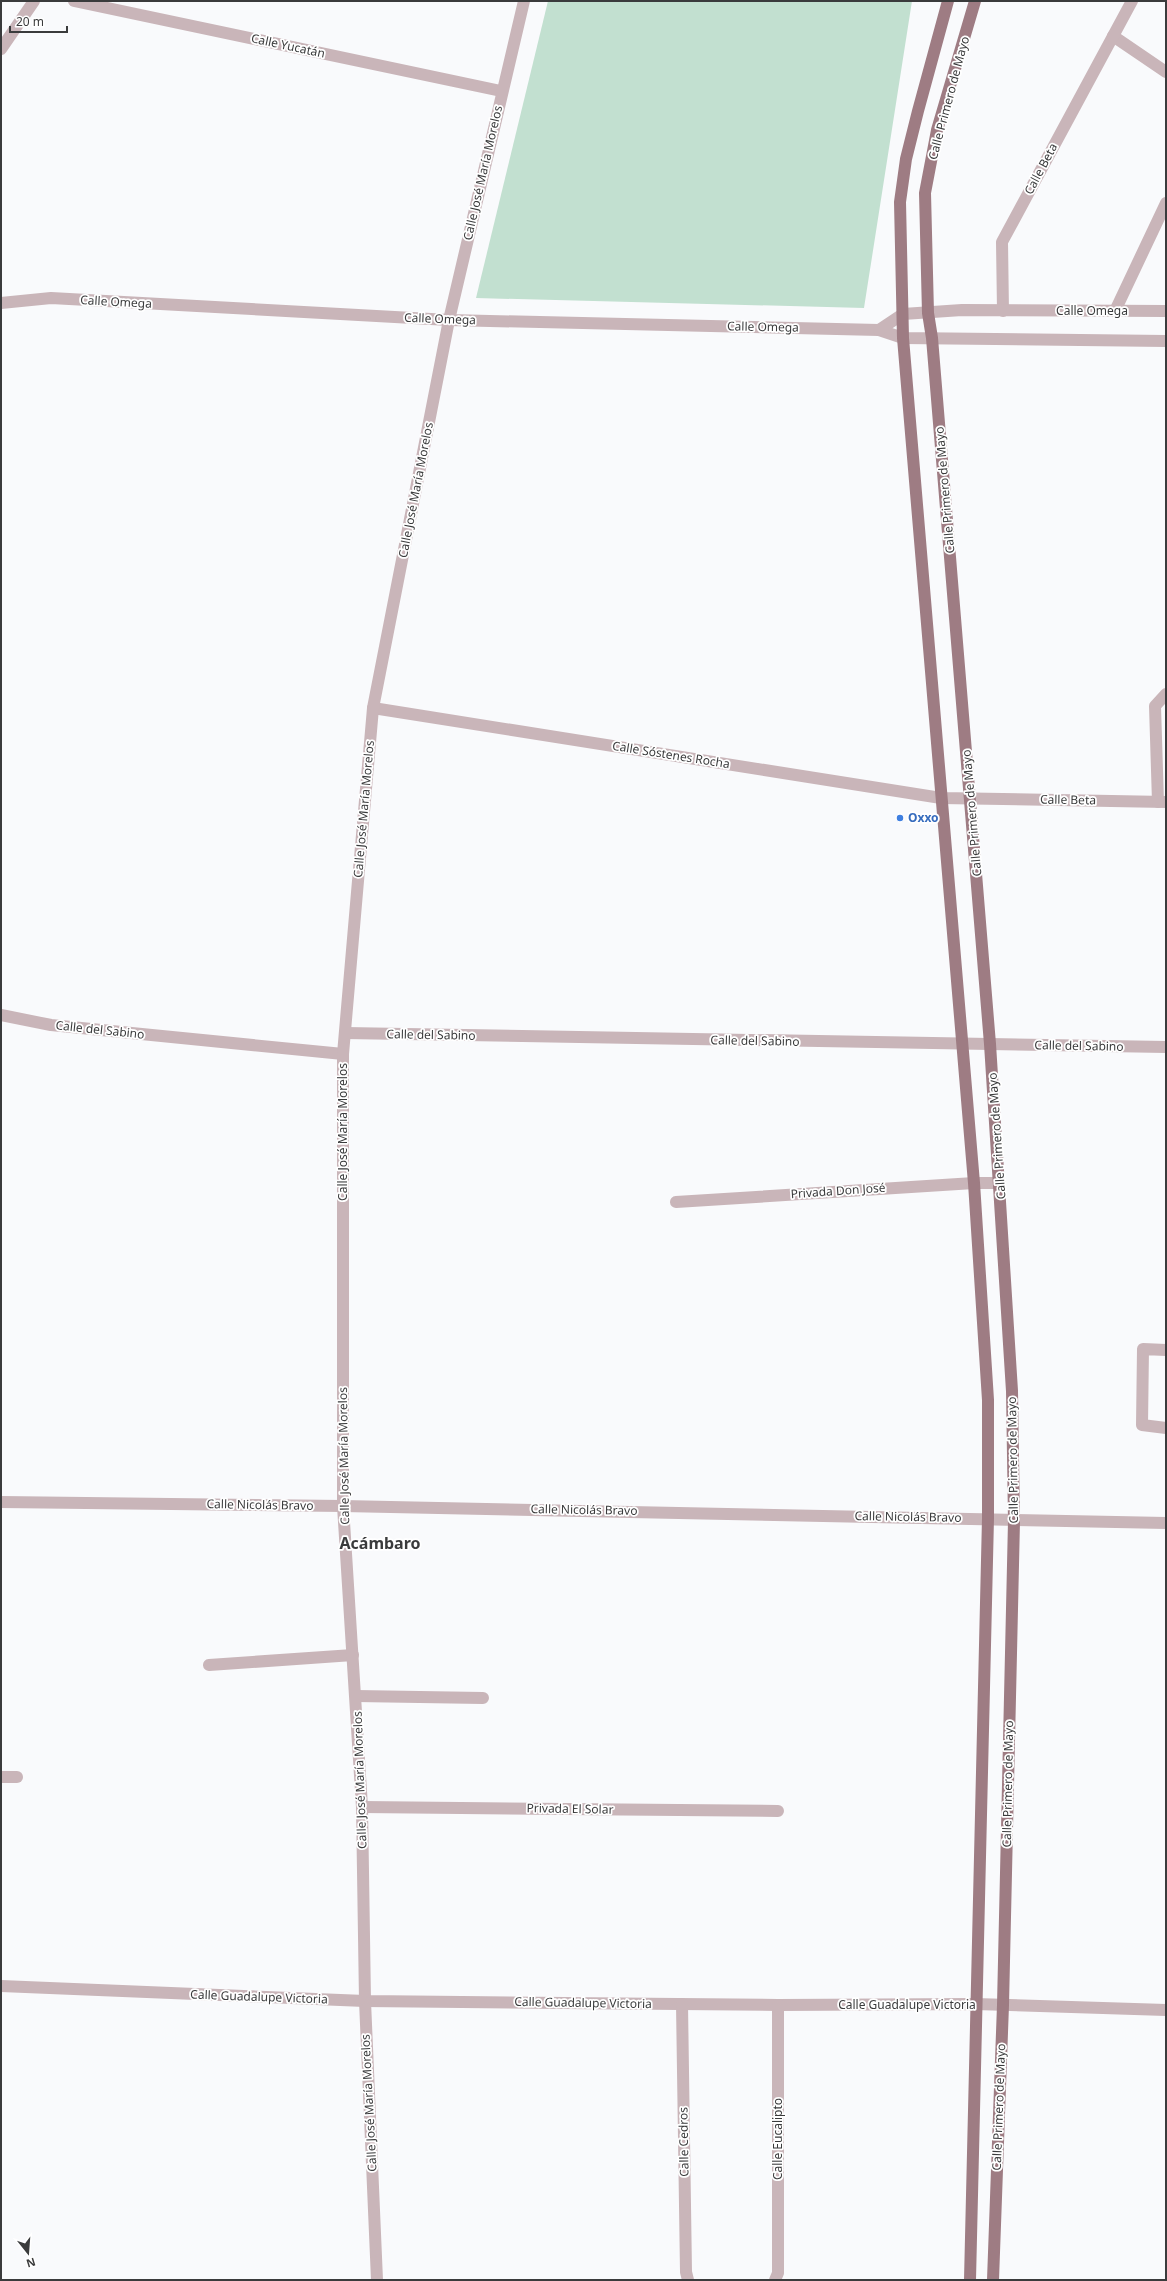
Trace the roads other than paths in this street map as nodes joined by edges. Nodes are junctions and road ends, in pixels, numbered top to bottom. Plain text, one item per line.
1 (34, 1) edge
2 (74, 1) edge
3 (524, 1) edge
4 (948, 1) edge
5 (975, 1) edge
6 (1132, 1) edge
7 (1113, 36) junction
8 (1, 49) edge
9 (1166, 72) edge
10 (502, 91) junction
11 (1166, 203) edge
12 (1, 302) edge
13 (1003, 310) junction
14 (1115, 310) junction
15 (1166, 311) edge
16 (928, 313) junction
17 (903, 314) junction
18 (449, 320) junction
19 (879, 330) junction
20 (903, 338) junction
21 (932, 338) junction
22 (1166, 341) edge
23 (1166, 694) edge
24 (373, 708) junction
25 (941, 798) junction
26 (971, 798) junction
27 (1162, 802) edge
28 (1, 1015) edge
29 (345, 1033) junction
30 (990, 1044) junction
31 (963, 1045) junction
32 (1166, 1048) edge
33 (343, 1054) junction
34 (974, 1183) junction
35 (1000, 1183) junction
36 (676, 1202) dead end
37 (1166, 1350) edge
38 (1166, 1428) edge
39 (1, 1502) edge
40 (343, 1506) junction
41 (988, 1518) junction
42 (1014, 1521) junction
43 (1166, 1523) edge
44 (353, 1655) junction
45 (209, 1665) dead end
46 (356, 1696) junction
47 (483, 1698) dead end
48 (1, 1777) edge
49 (17, 1777) dead end
50 (362, 1807) junction
51 (778, 1811) dead end
52 (1, 1986) edge
53 (365, 2001) junction
54 (682, 2004) junction
55 (975, 2004) junction
56 (778, 2005) junction
57 (1003, 2005) junction
58 (1166, 2010) edge
59 (777, 2276) edge
60 (377, 2280) edge
61 (688, 2280) edge
62 (970, 2280) edge
63 (994, 2280) edge

1 - 8 street
2 - 10 street, Calle Yucatán
3 - 10 street, Calle José María Morelos
4 - 17 main road, Calle Primero de Mayo
5 - 16 main road, Calle Primero de Mayo
6 - 7 street, Calle Beta
7 - 9 street
7 - 13 street, Calle Beta
10 - 18 street, Calle José María Morelos
11 - 14 street
12 - 18 street, Calle Omega
13 - 14 street, Calle Omega
13 - 16 street, Calle Omega
14 - 15 street, Calle Omega
16 - 17 street, Calle Omega
16 - 21 main road, Calle Primero de Mayo
17 - 19 street
17 - 20 main road, Calle Primero de Mayo
18 - 19 street, Calle Omega
18 - 24 street, Calle José María Morelos
19 - 20 street, Calle Omega
20 - 21 street, Calle Omega
20 - 25 main road, Calle Primero de Mayo
21 - 22 street, Calle Omega
21 - 26 main road, Calle Primero de Mayo
23 - 27 street
24 - 25 street, Calle Sóstenes Rocha
24 - 29 street, Calle José María Morelos
25 - 26 street, Calle Sóstenes Rocha
25 - 31 main road, Calle Primero de Mayo
26 - 27 street, Calle Beta
26 - 30 main road, Calle Primero de Mayo
28 - 33 street, Calle del Sabino
29 - 31 street, Calle del Sabino
29 - 33 street, Calle José María Morelos
30 - 31 street, Calle del Sabino
30 - 32 street, Calle del Sabino
30 - 35 main road, Calle Primero de Mayo
31 - 34 main road, Calle Primero de Mayo
33 - 40 street, Calle José María Morelos
34 - 35 street, Privada Don José
34 - 36 street, Privada Don José
34 - 41 main road, Calle Primero de Mayo
35 - 42 main road, Calle Primero de Mayo
37 - 38 street
39 - 40 street, Calle Nicolás Bravo
40 - 41 street, Calle Nicolás Bravo
40 - 44 street, Calle José María Morelos
41 - 42 street, Calle Nicolás Bravo
41 - 55 main road, Calle Primero de Mayo
42 - 43 street, Calle Nicolás Bravo
42 - 57 main road, Calle Primero de Mayo
44 - 45 street
44 - 46 street, Calle José María Morelos
46 - 47 street
46 - 50 street, Calle José María Morelos
48 - 49 street
50 - 51 street, Privada El Solar
50 - 53 street, Calle José María Morelos
52 - 53 street, Calle Guadalupe Victoria
53 - 54 street, Calle Guadalupe Victoria
53 - 60 street, Calle José María Morelos
54 - 56 street, Calle Guadalupe Victoria
54 - 61 street, Calle Cedros
55 - 56 street, Calle Guadalupe Victoria
55 - 57 street, Calle Guadalupe Victoria
55 - 62 main road, Calle Primero de Mayo
56 - 59 street, Calle Eucalipto
57 - 58 street, Calle Guadalupe Victoria
57 - 63 main road, Calle Primero de Mayo

